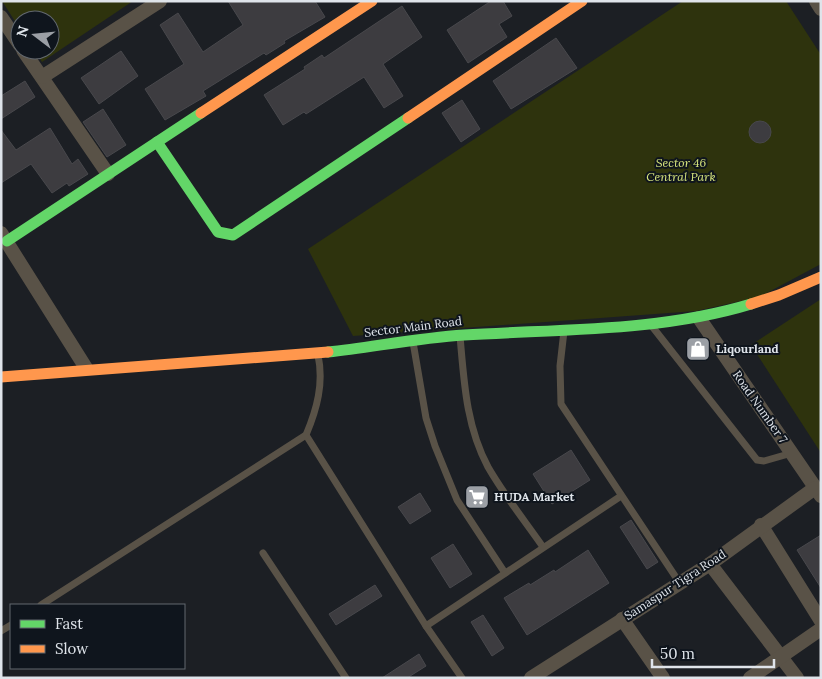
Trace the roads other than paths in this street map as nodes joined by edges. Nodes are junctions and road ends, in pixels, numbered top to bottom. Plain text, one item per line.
1 (372, 1) edge
2 (582, 1) edge
3 (816, 1) edge
4 (157, 2) edge
5 (821, 9) edge
6 (1, 17) edge
7 (10, 30) edge
8 (31, 60) edge
9 (42, 77) junction
10 (157, 142) junction
11 (108, 174) junction
12 (4, 237) edge
13 (821, 277) edge
14 (699, 318) junction
15 (649, 322) junction
16 (565, 329) junction
17 (460, 335) junction
18 (412, 340) junction
19 (318, 353) junction
20 (86, 368) junction
21 (1, 377) edge
22 (306, 435) junction
23 (792, 453) junction
24 (818, 492) edge
25 (620, 496) junction
26 (761, 525) junction
27 (543, 547) junction
28 (263, 553) dead end
29 (710, 564) junction
30 (504, 573) junction
31 (679, 582) junction
32 (44, 604) edge
33 (622, 619) junction
34 (821, 621) edge
35 (426, 626) junction
36 (821, 629) edge
37 (782, 656) junction
38 (346, 678) edge
39 (462, 678) edge
40 (531, 678) edge
41 (662, 678) edge
42 (750, 678) edge
43 (797, 678) edge

1 - 10 street
2 - 10 street
3 - 5 street
4 - 9 street
6 - 7 street
8 - 9 street
9 - 11 street
10 - 11 street
11 - 12 street
12 - 20 street
13 - 14 street, Sector Main Road
14 - 15 street, Sector Main Road
14 - 23 street, Road Number 7
15 - 16 street, Sector Main Road
15 - 23 lane
16 - 17 street, Sector Main Road
16 - 25 lane
17 - 18 street, Sector Main Road
17 - 27 lane
18 - 19 street, Sector Main Road
18 - 30 lane
19 - 20 street, Sector Main Road
19 - 22 lane
20 - 21 street, Sector Main Road
22 - 32 lane
22 - 35 lane
23 - 24 street, Road Number 7
24 - 26 street, Samaspur Tigra Road
25 - 27 lane
25 - 31 lane
26 - 29 street, Samaspur Tigra Road
26 - 34 street
27 - 30 lane
28 - 38 lane
29 - 31 street, Samaspur Tigra Road
29 - 37 street
30 - 35 lane
31 - 33 street, Samaspur Tigra Road
33 - 40 street, Samaspur Tigra Road
33 - 41 street
35 - 39 lane
36 - 37 street
37 - 42 street
37 - 43 street

